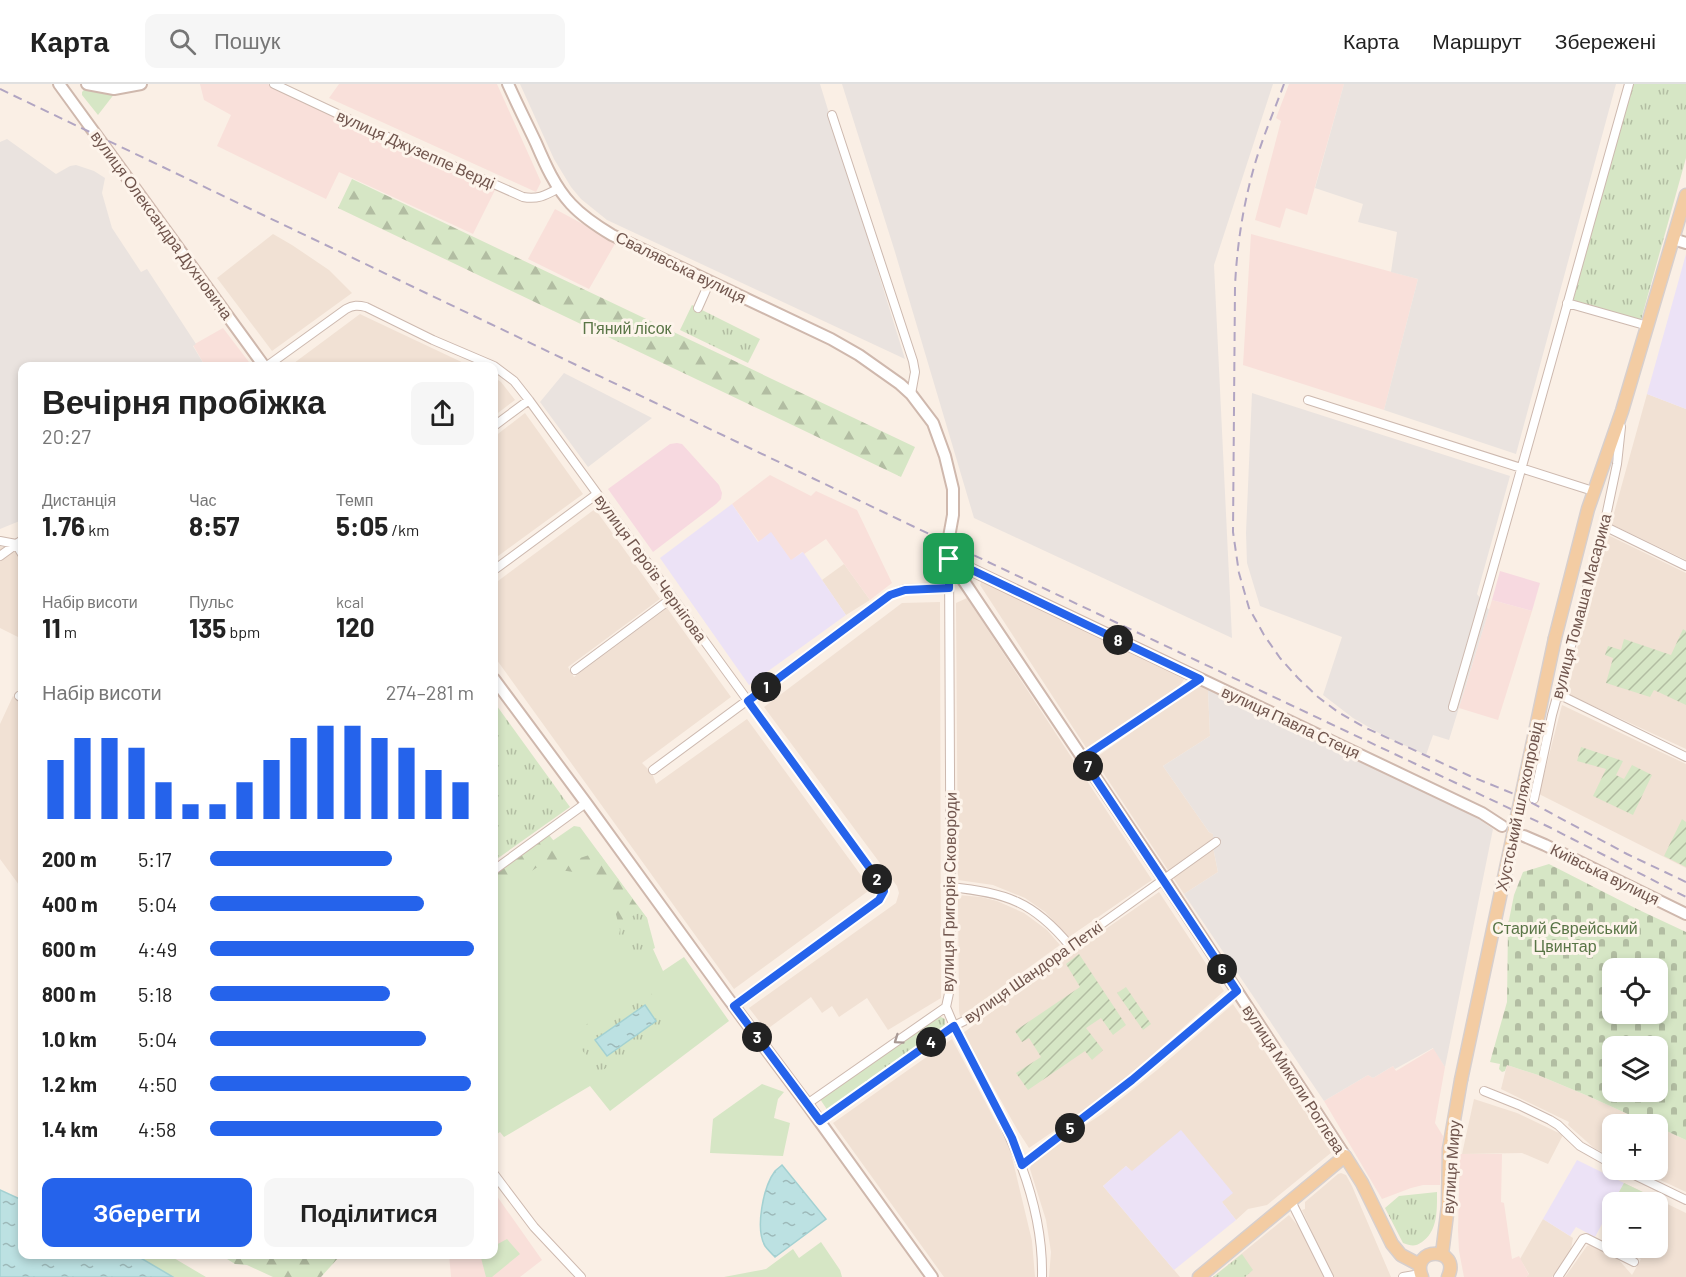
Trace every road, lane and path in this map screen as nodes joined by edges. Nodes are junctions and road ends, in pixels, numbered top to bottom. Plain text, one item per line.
1 (60, 84) edge
2 (87, 84) edge
3 (141, 84) edge
4 (274, 84) edge
5 (508, 84) edge
6 (1629, 84) edge
7 (832, 115) dead end
8 (559, 188) junction
9 (1686, 195) edge
10 (1673, 239) junction
11 (1686, 243) edge
12 (710, 281) junction
13 (1567, 303) junction
14 (699, 308) dead end
15 (1648, 326) junction
16 (262, 362) edge
17 (271, 362) edge
18 (485, 362) edge
19 (498, 369) edge
20 (911, 394) junction
21 (529, 400) junction
22 (1308, 400) dead end
23 (1622, 411) junction
24 (498, 423) edge
25 (1522, 468) junction
26 (1593, 492) junction
27 (597, 494) junction
28 (1604, 526) junction
29 (0, 541) edge
30 (18, 542) edge
31 (18, 543) edge
32 (0, 556) edge
33 (949, 559) junction
34 (1686, 566) edge
35 (498, 567) edge
36 (949, 588) junction
37 (672, 598) junction
38 (1555, 638) joint
39 (575, 670) dead end
40 (1200, 679) junction
41 (498, 684) edge
42 (1558, 694) junction
43 (748, 701) junction
44 (1453, 708) dead end
45 (1686, 757) edge
46 (1082, 758) junction
47 (653, 770) dead end
48 (1534, 799) dead end
49 (586, 802) junction
50 (1502, 826) dead end
51 (1524, 836) dead end
52 (1216, 842) dead end
53 (498, 867) edge
54 (1163, 878) junction
55 (950, 887) junction
56 (1686, 914) edge
57 (1070, 946) junction
58 (1237, 991) junction
59 (734, 1006) junction
60 (946, 1006) junction
61 (954, 1026) junction
62 (1461, 1080) joint
63 (1484, 1091) dead end
64 (807, 1104) junction
65 (820, 1121) junction
66 (1345, 1156) junction
67 (1602, 1158) edge
68 (1022, 1165) junction
69 (498, 1179) edge
70 (1645, 1180) edge
71 (1686, 1200) edge
72 (1291, 1201) junction
73 (1442, 1254) junction
74 (1634, 1262) dead end
75 (1421, 1272) edge
76 (581, 1277) edge
77 (932, 1277) edge
78 (1042, 1277) edge
79 (1199, 1277) edge
80 (1329, 1277) edge
81 (1403, 1277) edge
82 (1449, 1277) edge
83 (1558, 1277) edge

1 - 16 street, вулиця Олександра Духновича
2 - 3 street
4 - 8 street, вулиця Джузеппе Верді
5 - 8 street, Свалявська вулиця
6 - 13 street
7 - 20 street
8 - 12 street, Свалявська вулиця
9 - 10 main road, вулиця Томаша Масарика
10 - 11 street
10 - 15 main road, вулиця Томаша Масарика
12 - 14 street
12 - 20 street, Свалявська вулиця
13 - 15 street
13 - 25 street
15 - 23 main road, вулиця Томаша Масарика
17 - 18 street, вулиця Героїв Чернігова
19 - 21 street, вулиця Героїв Чернігова
20 - 33 street, Свалявська вулиця
21 - 24 street
21 - 27 street, вулиця Героїв Чернігова
22 - 25 street, вулиця Томаша Масарика
23 - 26 main road, вулиця Томаша Масарика
23 - 28 street, вулиця Томаша Масарика
25 - 26 street, вулиця Томаша Масарика
25 - 44 street
26 - 38 main road, вулиця Томаша Масарика
27 - 35 street
27 - 37 street, вулиця Героїв Чернігова
28 - 34 street
28 - 42 street, вулиця Томаша Масарика
29 - 30 street
31 - 32 street
33 - 36 street, вулиця Григорія Сковороди
33 - 40 street, вулиця Павла Стеця
33 - 46 street, вулиця Миколи Роглєва
36 - 43 street
36 - 55 street, вулиця Григорія Сковороди
37 - 39 street
37 - 43 street, вулиця Героїв Чернігова
38 - 62 main road, Хустський шляхопровід, bridge
40 - 46 street
40 - 50 street, вулиця Павла Стеця
41 - 49 street
42 - 45 street
42 - 48 street, вулиця Томаша Масарика
43 - 47 street
43 - 59 street, вулиця Героїв Чернігова
46 - 54 street, вулиця Миколи Роглєва
49 - 53 street
49 - 59 street
51 - 56 street, Київська вулиця
52 - 54 street, вулиця Шандора Петкі
54 - 57 street, вулиця Шандора Петкі
54 - 58 street, вулиця Миколи Роглєва
55 - 57 street
55 - 60 street, вулиця Григорія Сковороди
57 - 61 street, вулиця Шандора Петкі
58 - 66 street, вулиця Миколи Роглєва
58 - 68 street
59 - 64 street
60 - 61 street, вулиця Григорія Сковороди
60 -> 64 street, вулиця Шандора Петкі
61 - 65 street, вулиця Шандора Петкі
61 - 68 street, вулиця Григорія Сковороди
62 - 73 main road, вулиця Миру
63 - 67 street
64 - 65 street
65 - 77 street
66 - 72 main road
66 - 75 main road, вулиця Миколи Роглєва
68 - 78 street, вулиця Григорія Сковороди
69 - 76 street
70 - 71 street
72 - 79 main road
72 - 80 street
73 - 75 main road
73 - 82 main road
74 - 83 street
75 - 81 street

